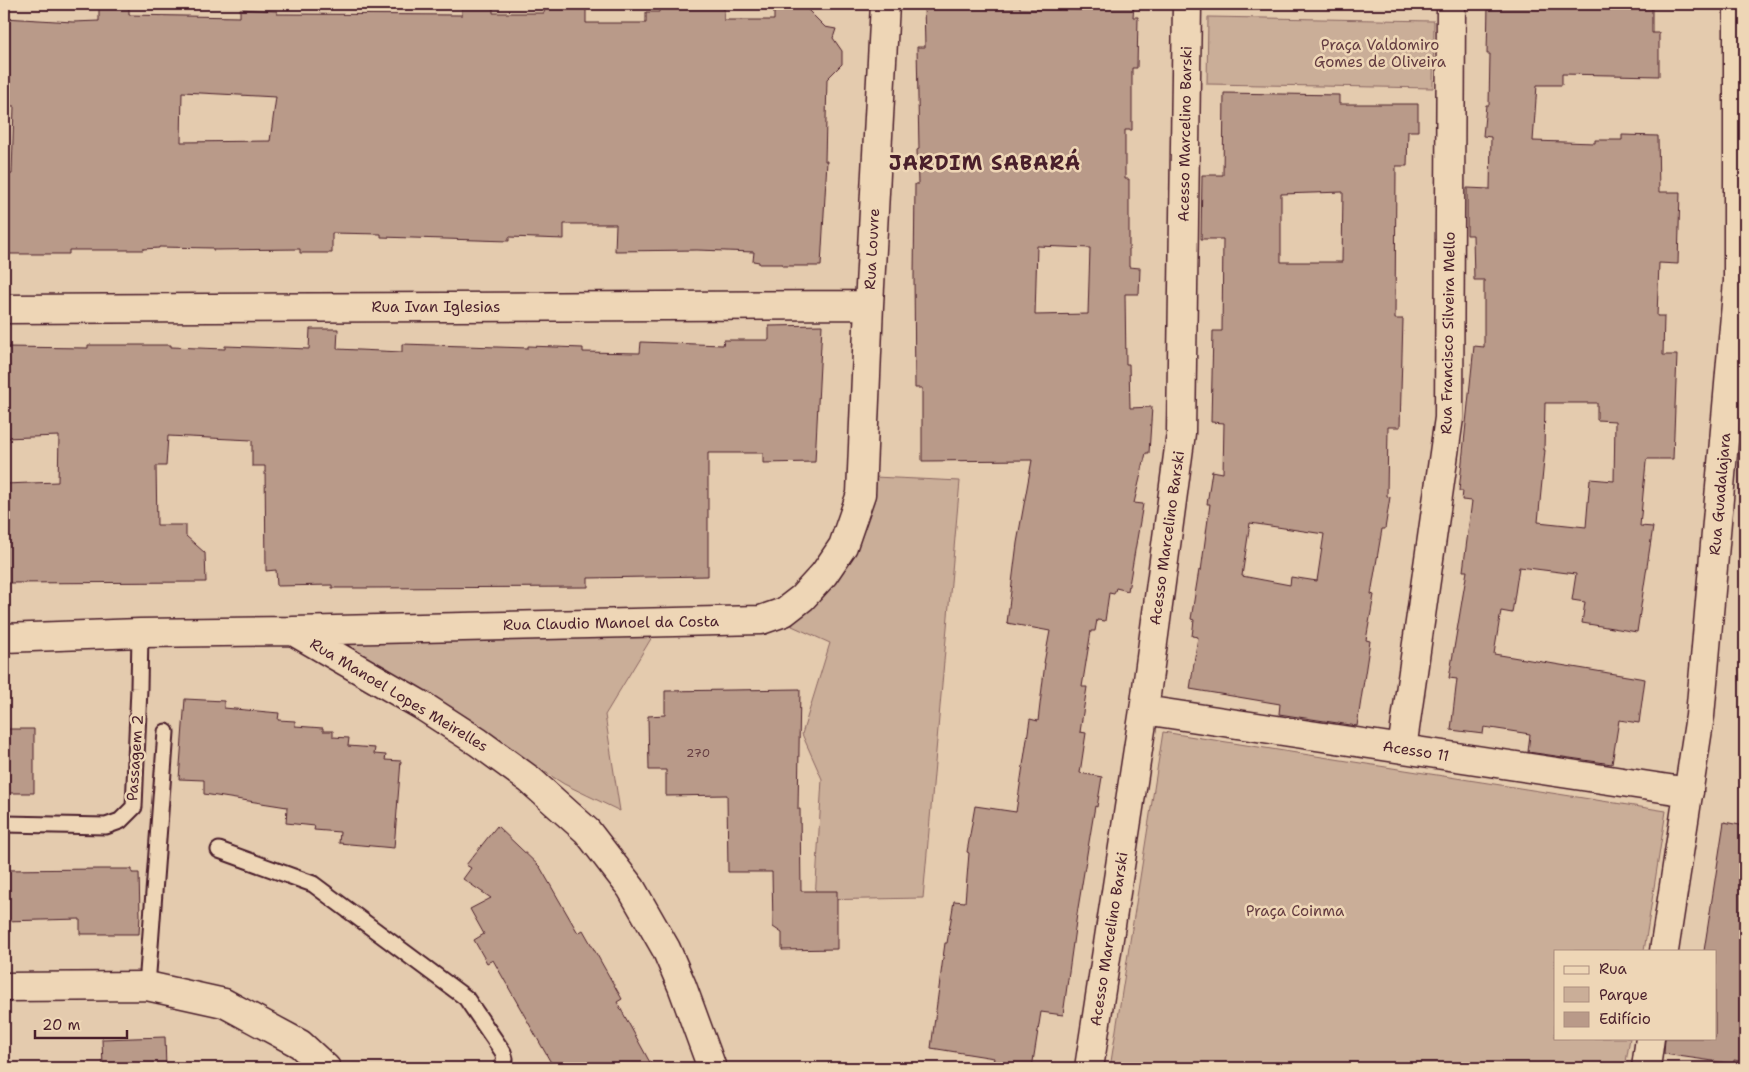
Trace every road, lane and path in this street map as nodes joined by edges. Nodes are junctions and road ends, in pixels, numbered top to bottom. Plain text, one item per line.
1 (885, 4) edge
2 (1187, 4) edge
3 (1451, 4) edge
4 (1738, 4) edge
5 (1742, 281) edge
6 (869, 305) junction
7 (4, 309) edge
8 (861, 494) joint
9 (293, 631) junction
10 (140, 633) junction
11 (4, 638) edge
12 (1144, 710) junction
13 (166, 732) dead end
14 (1402, 749) junction
15 (1689, 792) junction
16 (4, 824) edge
17 (219, 850) dead end
18 (1664, 950) edge
19 (147, 986) junction
20 (4, 988) edge
21 (1650, 1040) edge
22 (326, 1068) edge
23 (501, 1068) edge
24 (712, 1068) edge
25 (1089, 1068) edge
26 (1646, 1068) edge

1 - 6 street, Rua Louvre
2 - 12 street, Acesso Marcelino Barski
3 - 14 street, Rua Francisco Silveira Mello
4 - 5 street, Rua Guadalajara
5 - 15 street, Rua Guadalajara
6 - 7 street, Rua Ivan Iglesias
6 - 8 street, Rua Louvre
8 - 9 street, Rua Claudio Manoel da Costa
9 - 10 street, Rua Manoel Lopes Meirelles
9 - 24 street, Rua Manoel Lopes Meirelles
10 - 11 street, Rua Manoel Lopes Meirelles
10 - 16 lane, Passagem 2
12 - 14 street, Acesso 11
12 - 25 street, Acesso Marcelino Barski
13 - 19 lane
14 - 15 street, Acesso 11
15 - 18 street, Rua Guadalajara
17 - 23 lane
19 - 20 street
19 - 22 street
21 - 26 street

